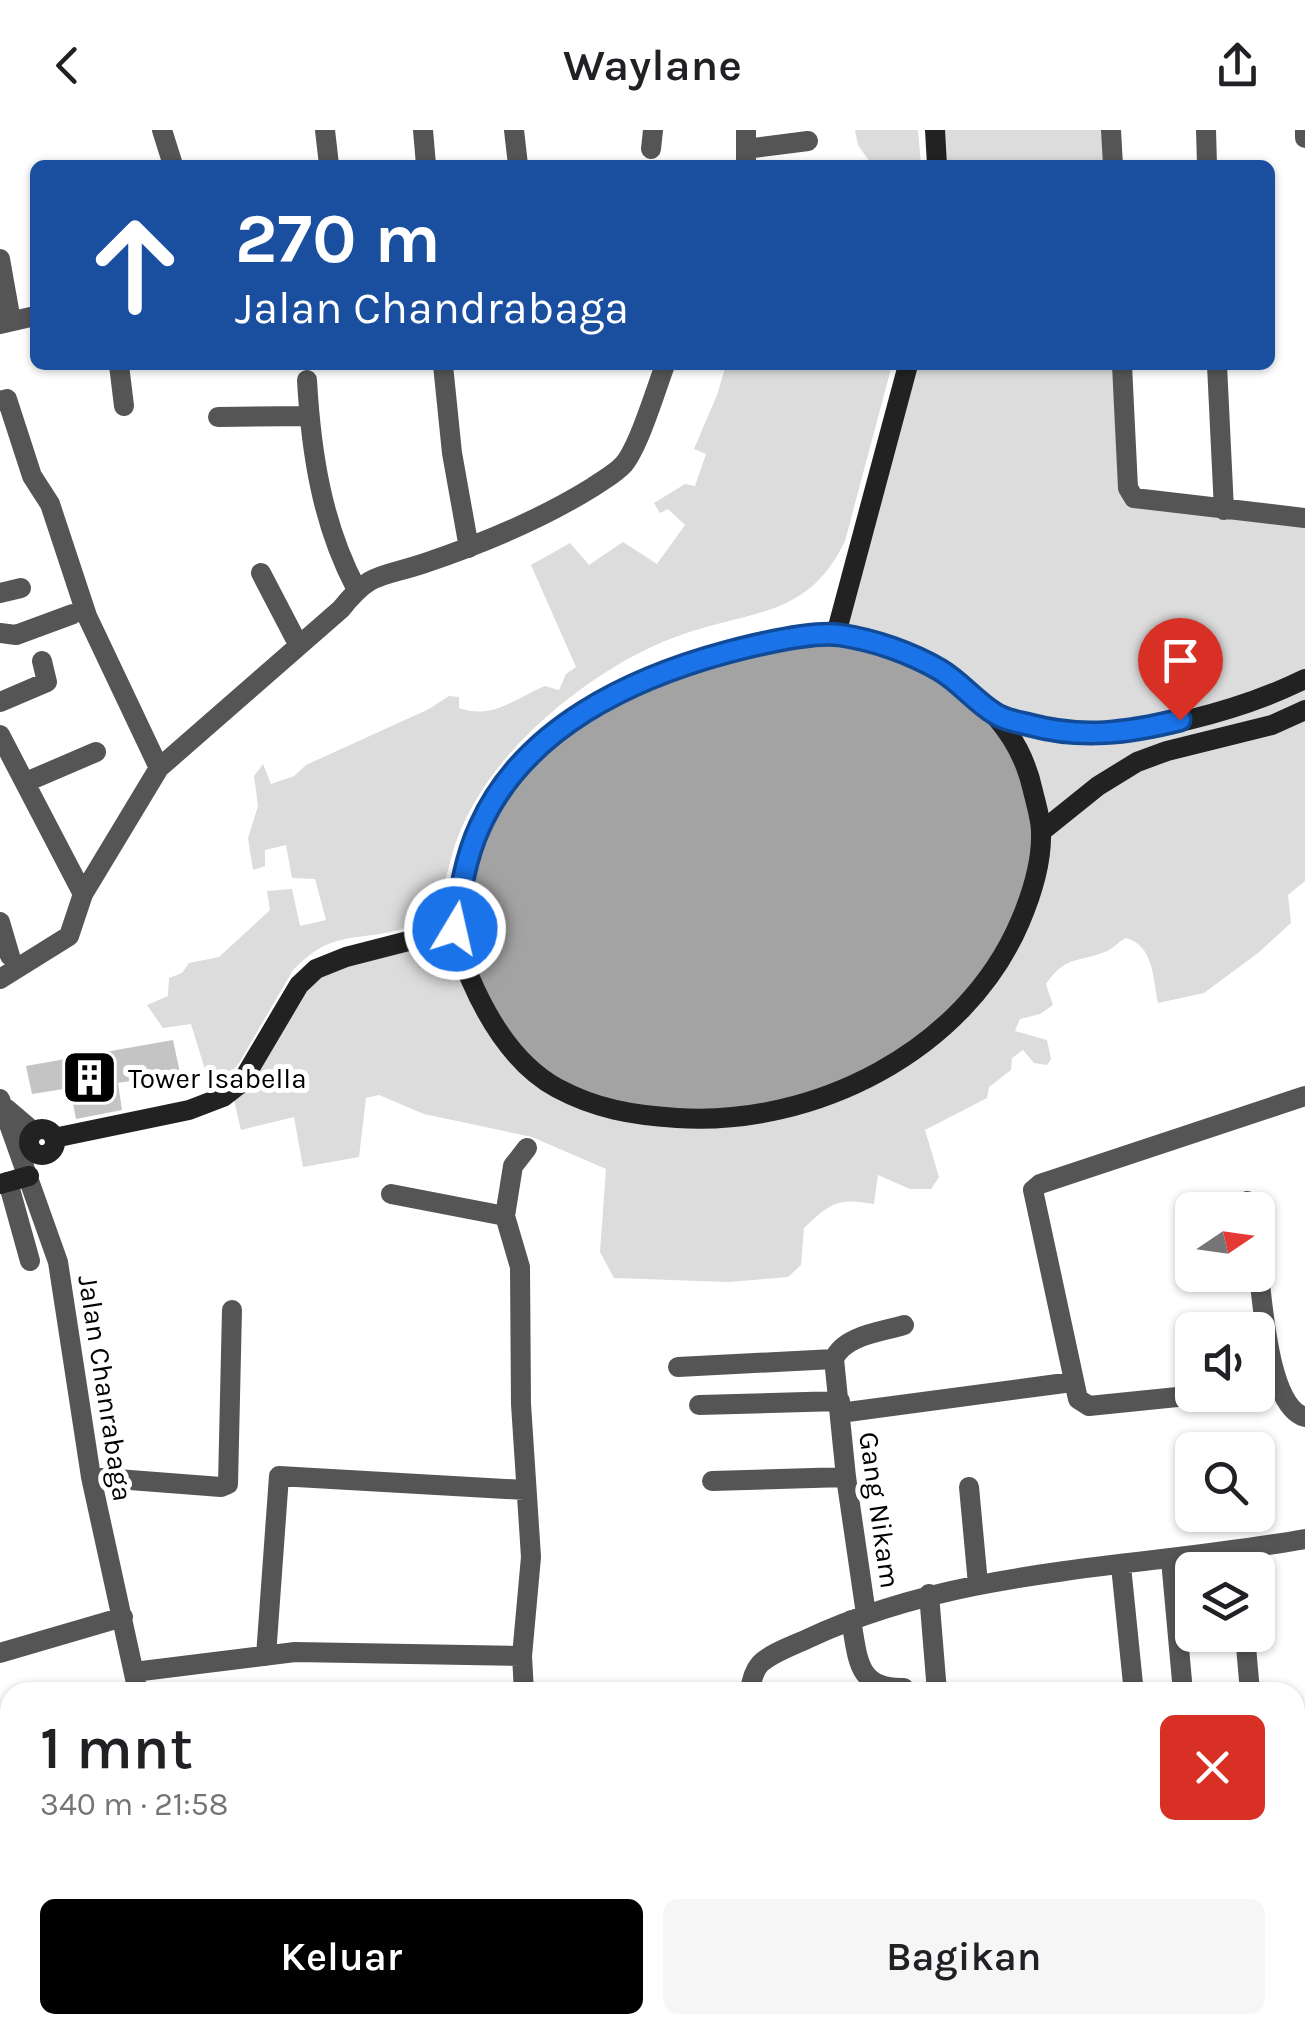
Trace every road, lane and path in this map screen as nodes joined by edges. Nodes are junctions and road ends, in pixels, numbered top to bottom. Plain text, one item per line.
1 (162, 130) edge
2 (325, 130) edge
3 (422, 130) edge
4 (514, 130) edge
5 (935, 130) edge
6 (1111, 130) edge
7 (1206, 130) edge
8 (1304, 130) edge
9 (1305, 138) edge
10 (808, 141) dead end
11 (746, 148) edge
12 (171, 160) edge
13 (328, 160) edge
14 (425, 160) edge
15 (517, 160) edge
16 (937, 160) edge
17 (1113, 160) edge
18 (1207, 160) edge
19 (0, 259) edge
20 (6, 323) edge
21 (120, 370) edge
22 (444, 370) edge
23 (663, 370) edge
24 (907, 370) edge
25 (1122, 370) edge
26 (1217, 370) edge
27 (306, 380) dead end
28 (0, 401) edge
29 (124, 406) dead end
30 (309, 416) junction
31 (218, 418) dead end
32 (1224, 510) junction
33 (1305, 518) edge
34 (469, 548) junction
35 (261, 572) dead end
36 (356, 588) junction
37 (73, 614) dead end
38 (0, 633) edge
39 (836, 634) junction
40 (299, 646) junction
41 (42, 662) dead end
42 (1305, 680) edge
43 (0, 702) edge
44 (1305, 710) edge
45 (997, 716) junction
46 (0, 735) edge
47 (96, 752) dead end
48 (159, 768) junction
49 (26, 782) junction
50 (1042, 831) junction
51 (83, 894) junction
52 (0, 922) edge
53 (455, 929) junction
54 (10, 956) dead end
55 (0, 979) edge
56 (1305, 1096) edge
57 (1, 1102) edge
58 (43, 1142) junction
59 (527, 1148) dead end
60 (12, 1181) edge
61 (391, 1194) dead end
62 (505, 1216) junction
63 (30, 1261) dead end
64 (232, 1310) dead end
65 (904, 1325) dead end
66 (834, 1359) junction
67 (678, 1367) dead end
68 (1072, 1382) junction
69 (1275, 1395) edge
70 (1175, 1397) edge
71 (699, 1405) dead end
72 (840, 1407) junction
73 (1305, 1418) edge
74 (846, 1476) junction
75 (91, 1477) junction
76 (712, 1481) dead end
77 (969, 1487) dead end
78 (524, 1490) junction
79 (1305, 1539) edge
80 (1265, 1552) edge
81 (1171, 1560) junction
82 (1175, 1560) edge
83 (1121, 1566) junction
84 (978, 1584) junction
85 (929, 1594) junction
86 (123, 1617) junction
87 (859, 1617) junction
88 (0, 1652) edge
89 (1246, 1652) edge
90 (266, 1656) junction
91 (522, 1656) junction
92 (136, 1682) edge
93 (523, 1682) edge
94 (752, 1682) edge
95 (875, 1682) edge
96 (936, 1682) edge
97 (1133, 1682) edge
98 (1182, 1682) edge
99 (1249, 1682) edge

1 - 12 street
2 - 13 street
3 - 14 street
4 - 15 street
5 - 16 street
6 - 17 street
7 - 18 street
8 - 9 street
10 - 11 street
19 - 20 street
21 - 29 street
22 - 34 street
23 - 34 street
24 - 39 street
25 - 32 street
26 - 32 street
27 - 30 street
28 - 48 street
30 - 31 street
30 - 36 street
32 - 33 street
34 - 36 street
35 - 40 street
36 - 40 street
37 - 38 street
39 - 45 street
39 - 53 street
40 - 48 street
41 - 43 street
42 - 45 street
44 - 50 street
45 - 50 street
46 - 49 street
47 - 49 street
48 - 51 street
49 - 51 street
50 - 53 street
51 - 55 street
52 - 54 street
53 - 58 street
56 - 68 street
57 - 58 street
57 - 60 street, Jalan Chanrabaga
58 - 60 street
59 - 62 street
60 - 63 street
60 - 75 street, Jalan Chanrabaga
61 - 62 street
62 - 78 street
64 - 75 street
65 - 66 street
66 - 67 street
66 - 72 street, Gang Nikam
68 - 70 street
68 - 72 street
69 - 73 street
71 - 72 street
72 - 74 street, Gang Nikam
74 - 76 street
74 - 87 street, Gang Nikam
75 - 86 street, Jalan Chanrabaga
77 - 84 street
78 - 90 street
78 - 91 street
79 - 80 street
81 - 82 street
81 - 83 street
81 - 98 street
83 - 84 street
83 - 97 street
84 - 85 street
85 - 87 street
85 - 96 street
86 - 88 street
86 - 92 street, Jalan Chanrabaga
87 - 94 street
87 - 95 street, Gang Nikam
89 - 99 street
90 - 91 street
90 - 92 street
91 - 93 street

